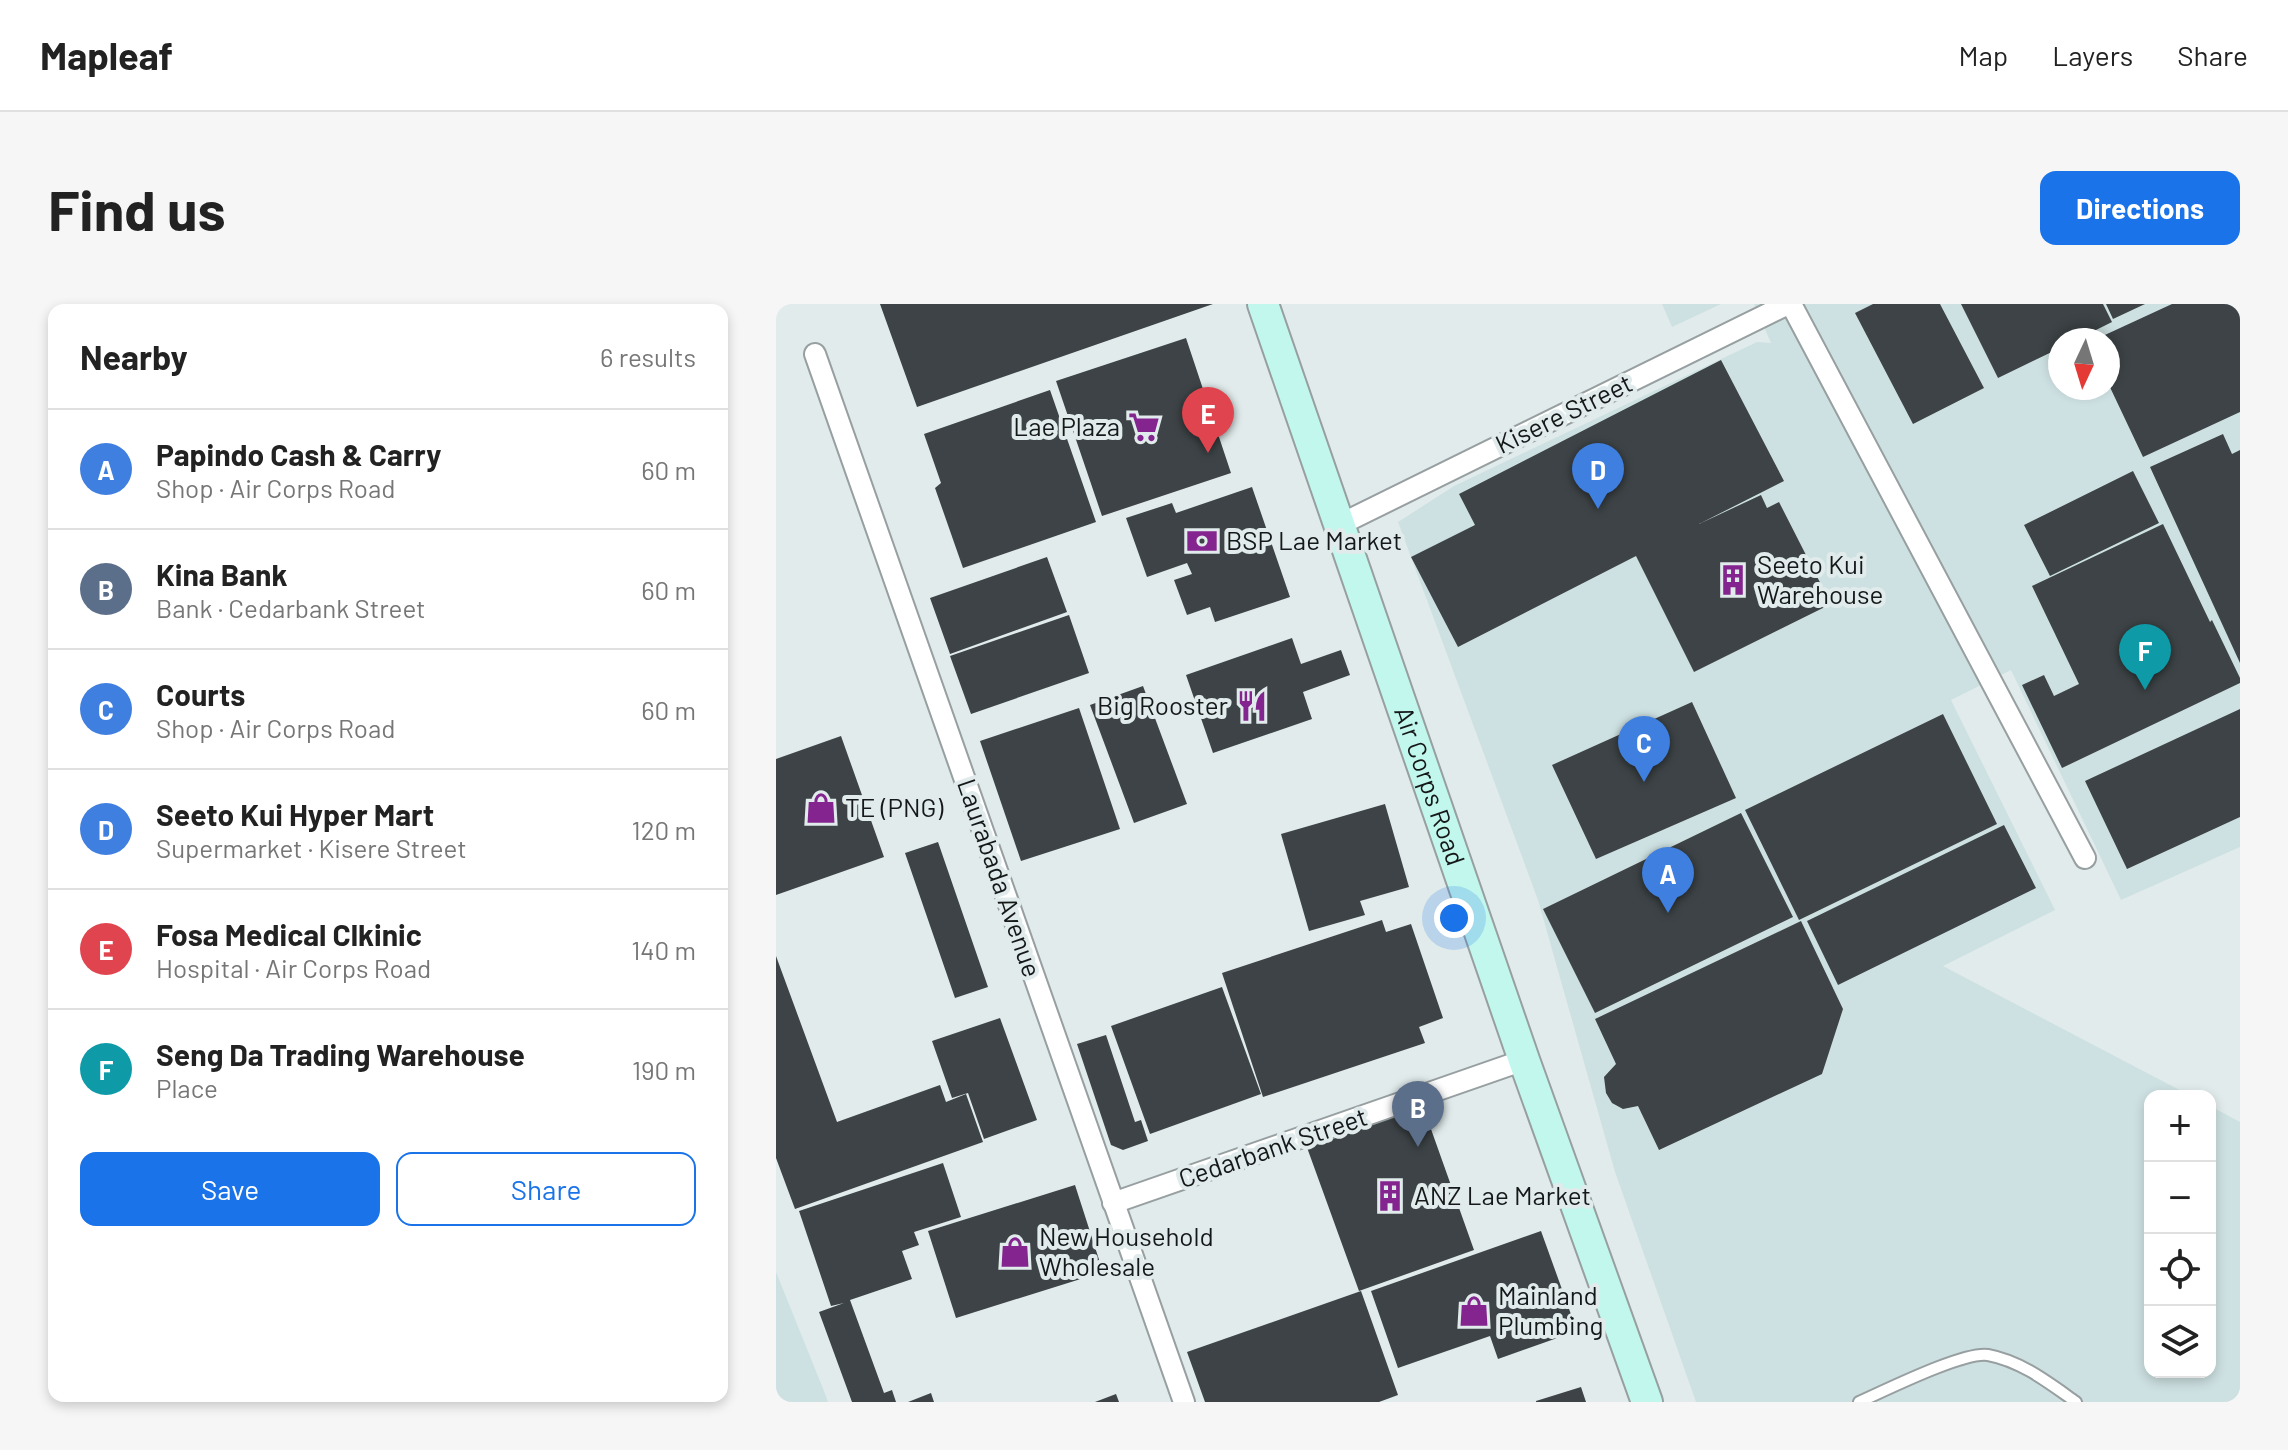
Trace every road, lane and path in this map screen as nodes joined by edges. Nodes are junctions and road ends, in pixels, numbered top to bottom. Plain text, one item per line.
1 (1263, 304) edge
2 (1790, 304) edge
3 (815, 354) dead end
4 (1339, 525) junction
5 (2085, 858) dead end
6 (1524, 1060) junction
7 (1113, 1203) junction
8 (1184, 1402) edge
9 (1647, 1402) edge
10 (1859, 1402) edge
11 (2076, 1402) edge

1 - 4 street, Air Corps Road
2 - 4 street, Kisere Street
2 - 5 street
3 - 7 street, Laurabada Avenue
4 - 6 street, Air Corps Road
6 - 7 street, Cedarbank Street
6 - 9 street, Air Corps Road
7 - 8 street, Laurabada Avenue
10 - 11 lane

